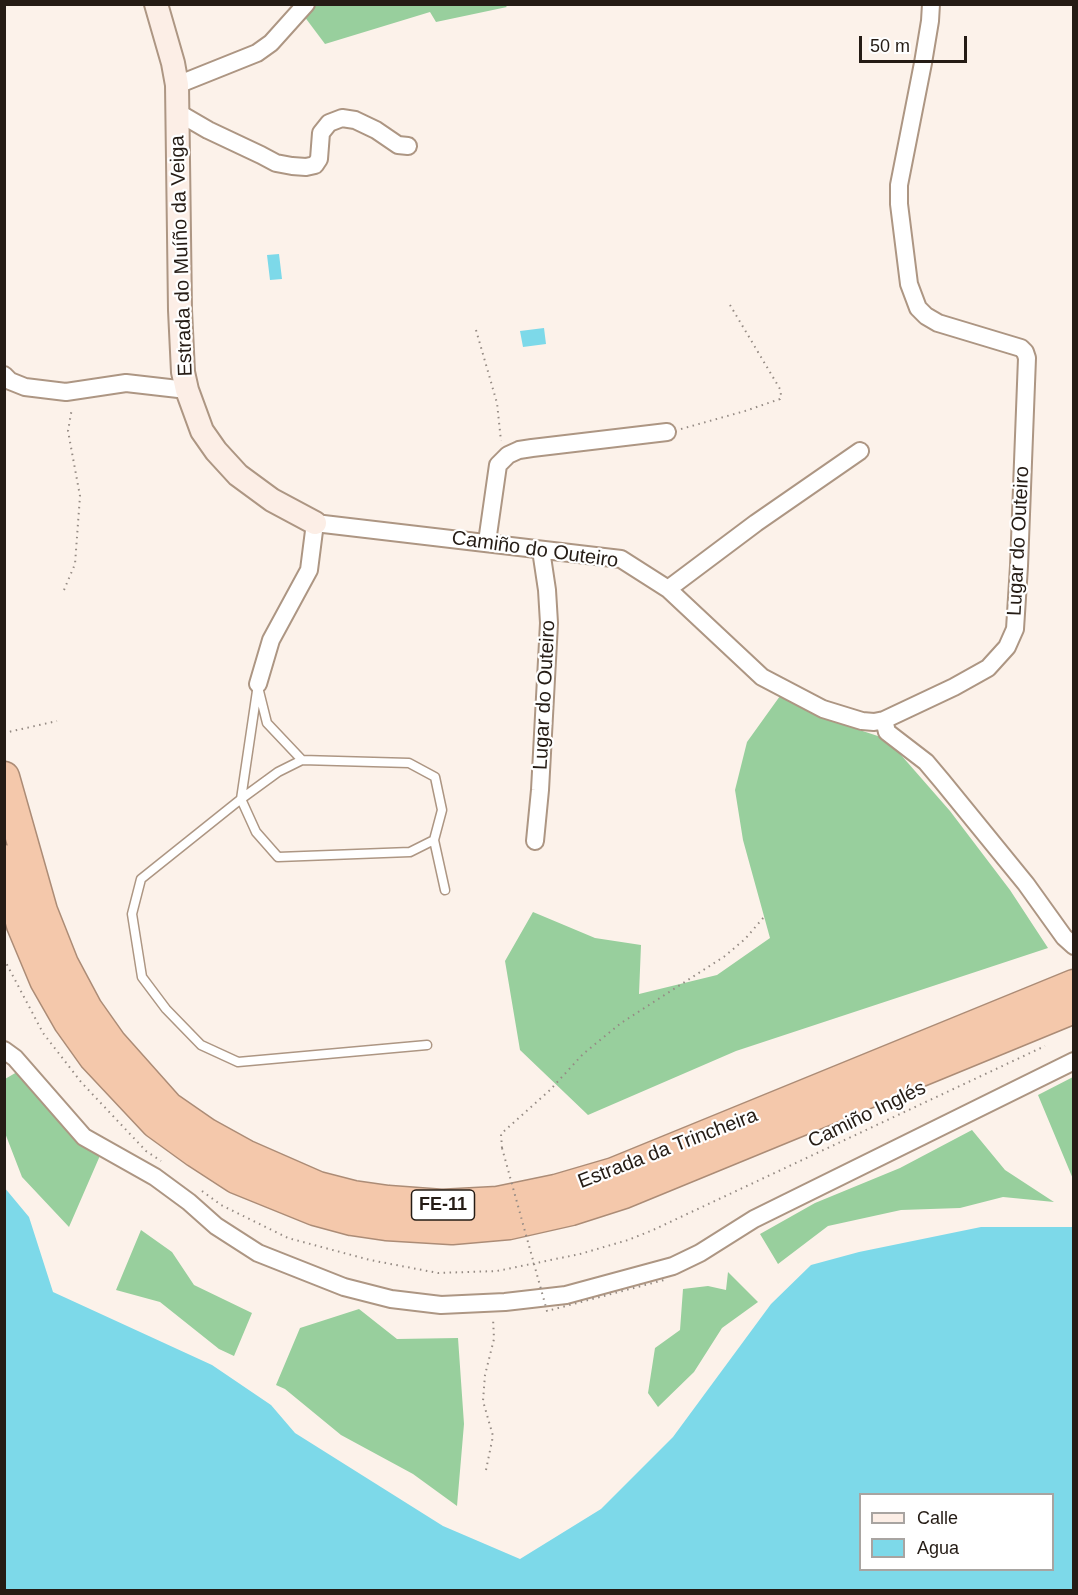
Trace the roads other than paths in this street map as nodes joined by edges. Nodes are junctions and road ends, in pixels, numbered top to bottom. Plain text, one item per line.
1 (156, 4) edge
2 (306, 4) edge
3 (931, 4) edge
4 (177, 85) junction
5 (177, 112) junction
6 (408, 146) dead end
7 (4, 375) edge
8 (187, 390) junction
9 (667, 432) road end
10 (860, 451) dead end
11 (315, 523) junction
12 (487, 542) junction
13 (541, 550) junction
14 (668, 590) junction
15 (258, 684) junction
16 (884, 720) junction
17 (302, 760) junction
18 (4, 777) edge
19 (241, 799) junction
20 (434, 840) junction
21 (535, 841) dead end
22 (4, 860) edge
23 (445, 890) dead end
24 (1074, 946) edge
25 (1074, 985) edge
26 (1074, 1008) edge
27 (426, 1045) dead end
28 (4, 1050) edge
29 (1074, 1061) edge

1 - 4 street, Estrada do Muíño da Veiga
2 - 4 street
3 - 16 street, Lugar do Outeiro
4 - 5 street, Estrada do Muíño da Veiga
5 - 6 street
5 - 8 street, Estrada do Muíño da Veiga
7 - 8 street
8 - 11 street, Estrada do Muíño da Veiga
9 - 12 street
10 - 14 street
11 - 12 street, Camiño do Outeiro
11 - 15 street
12 - 13 street, Camiño do Outeiro
13 - 14 street, Camiño do Outeiro
13 - 21 street, Lugar do Outeiro
14 - 16 street, Camiño do Outeiro
15 - 17 lane
15 - 19 lane
16 - 24 street
17 - 19 lane
17 - 20 lane
18 - 25 highway, Estrada da Trincheira / FE-11
19 - 20 lane
19 - 27 lane
20 - 23 lane
22 - 26 highway, Estrada da Trincheira / FE-11
28 - 29 street

